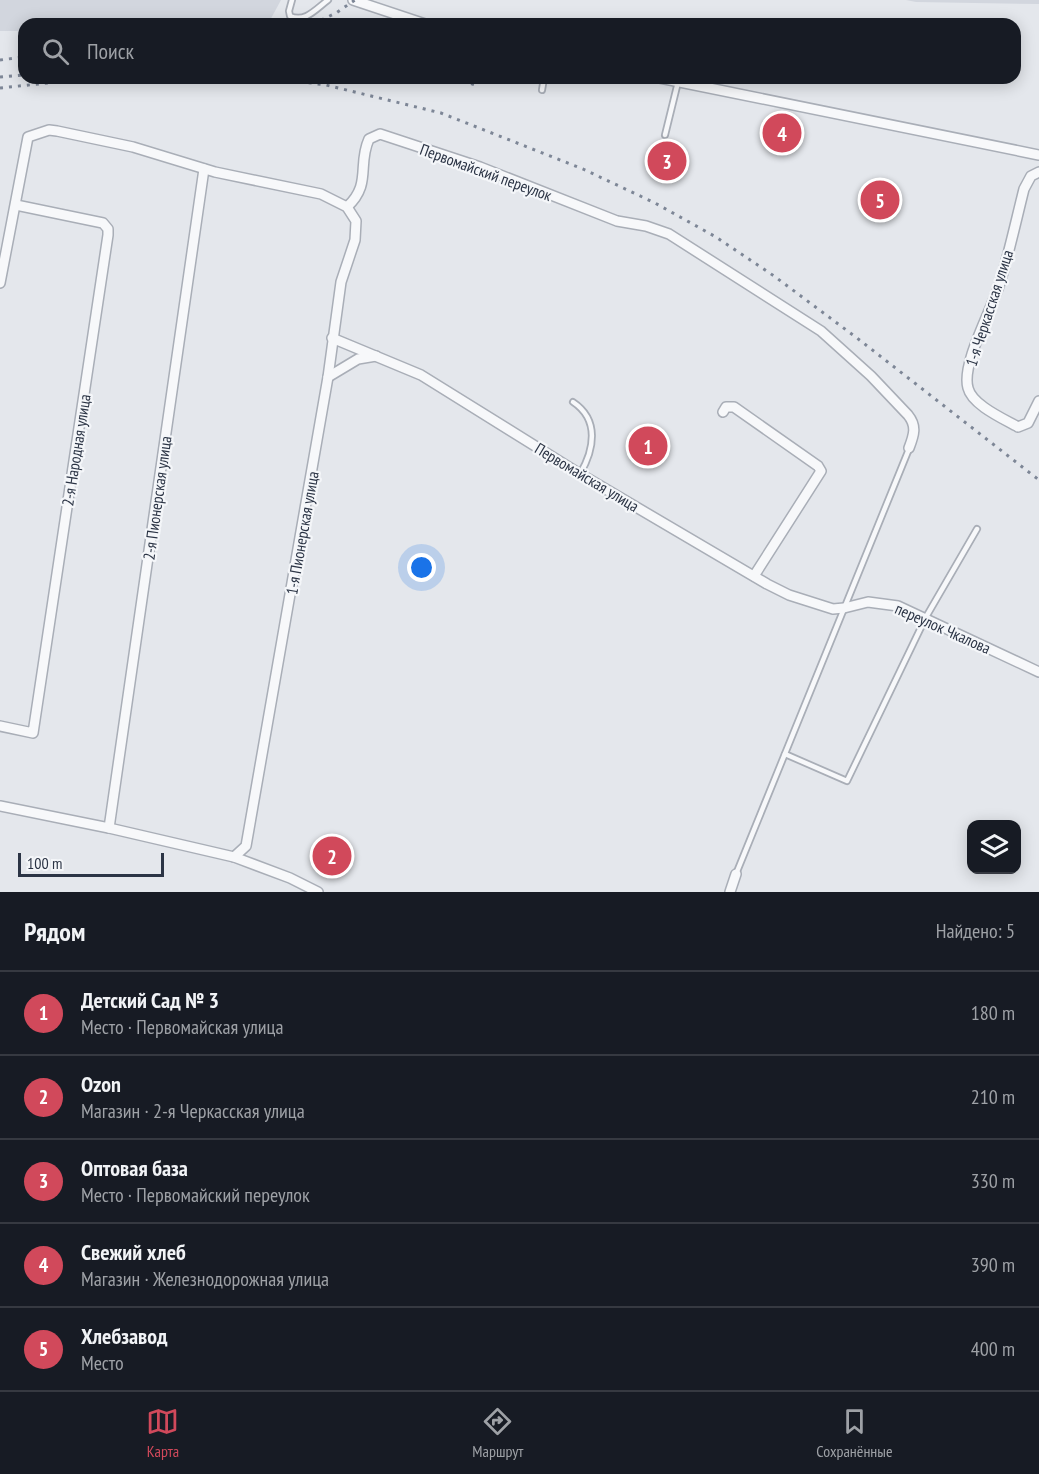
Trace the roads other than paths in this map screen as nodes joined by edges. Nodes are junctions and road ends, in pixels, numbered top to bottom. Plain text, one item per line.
1 (292, 0) edge
2 (328, 0) edge
3 (353, 0) edge
4 (298, 18) edge
5 (302, 18) edge
6 (407, 18) edge
7 (543, 84) edge
8 (678, 84) edge
9 (687, 84) edge
10 (542, 90) dead end
11 (665, 135) dead end
12 (1039, 155) edge
13 (204, 169) junction
14 (1039, 171) edge
15 (16, 205) junction
16 (347, 207) junction
17 (0, 283) edge
18 (332, 338) junction
19 (376, 356) junction
20 (328, 377) junction
21 (1039, 401) edge
22 (573, 402) dead end
23 (723, 412) dead end
24 (909, 448) joint
25 (580, 474) junction
26 (977, 529) dead end
27 (754, 576) junction
28 (844, 609) junction
29 (926, 617) junction
30 (1039, 672) edge
31 (0, 726) edge
32 (785, 754) junction
33 (0, 806) edge
34 (109, 828) junction
35 (234, 857) junction
36 (736, 874) joint
37 (318, 892) edge
38 (730, 892) edge

1 - 4 lane
2 - 5 lane
3 - 6 street
7 - 10 lane
8 - 11 lane
9 - 12 street
13 - 15 street
13 - 16 street
13 - 34 street, 2-я Пионерская улица
14 - 21 street, 1-я Черкасская улица
15 - 17 street
15 - 31 street, 2-я Народная улица
16 - 18 street, 1-я Пионерская улица
16 - 24 street, Первомайский переулок
18 - 19 street, Первомайская улица
18 - 20 street, 1-я Пионерская улица
19 - 20 street
19 - 25 street, Первомайская улица
20 - 35 street, 1-я Пионерская улица
22 - 25 lane
23 - 27 street
24 - 28 lane
25 - 27 street, Первомайская улица
26 - 29 lane
27 - 28 street, Первомайская улица
28 - 29 street, переулок Чкалова
28 - 32 lane
29 - 30 street, переулок Чкалова
29 - 32 lane
32 - 36 lane
33 - 34 street
34 - 35 street
35 - 37 street
36 - 38 street

